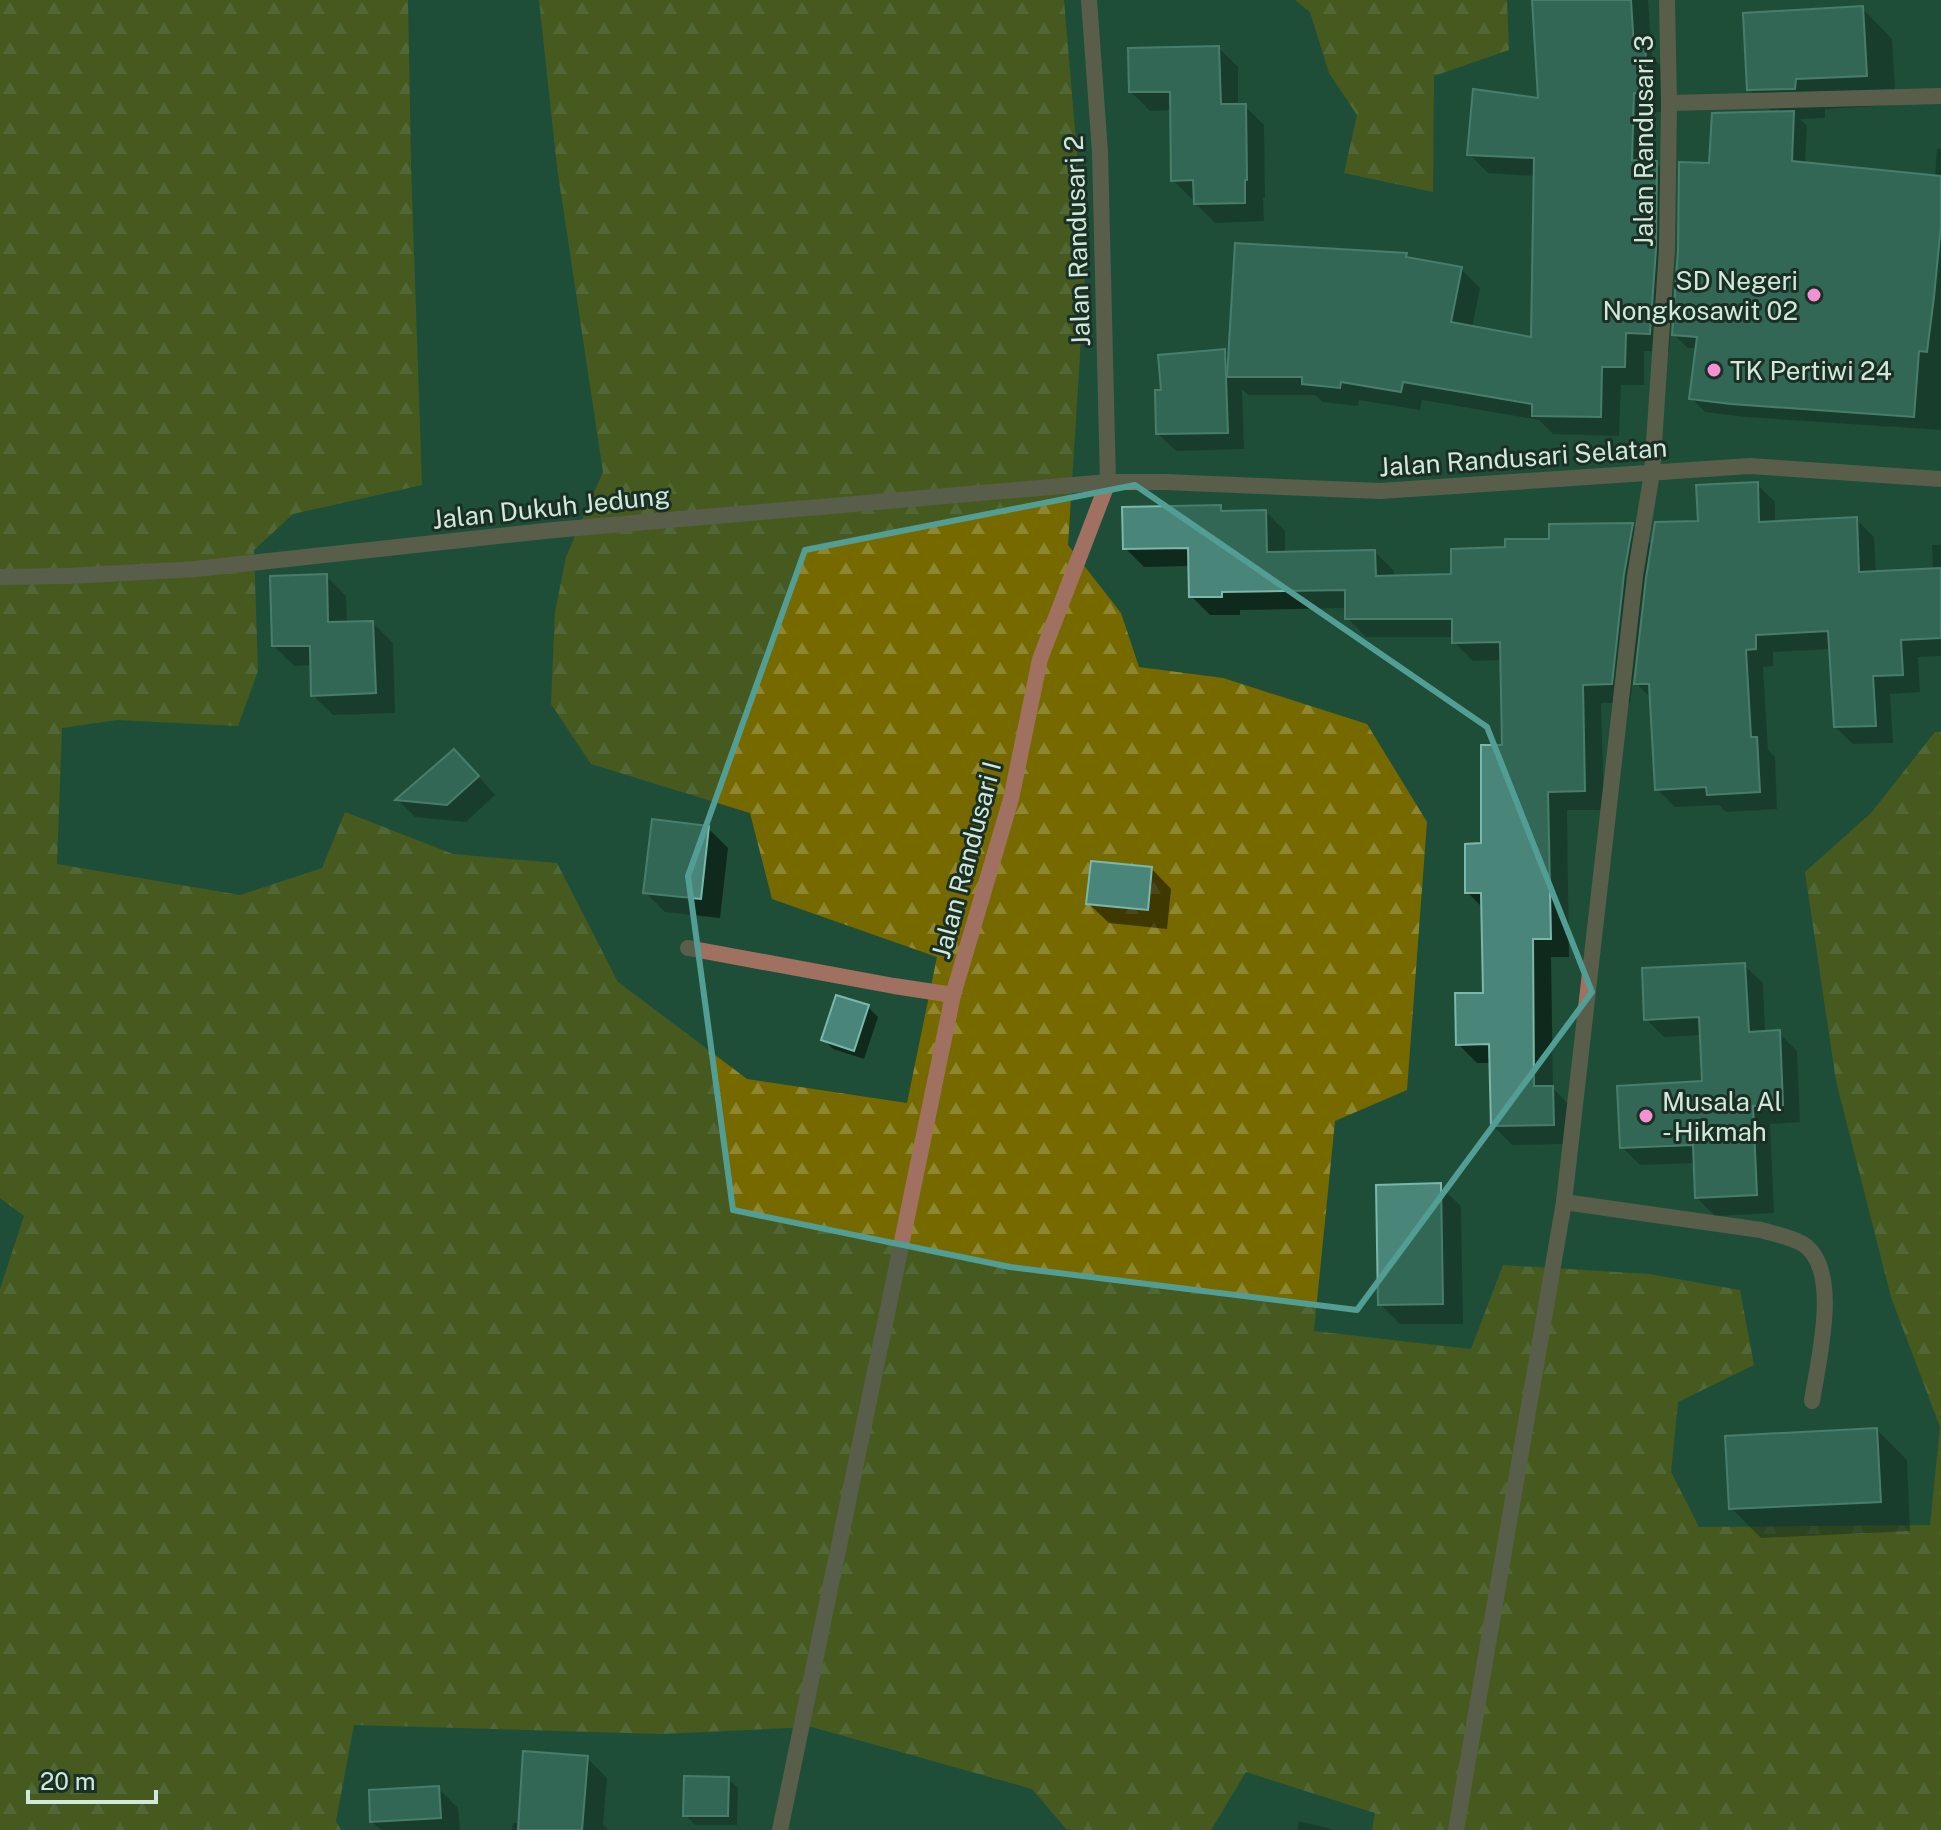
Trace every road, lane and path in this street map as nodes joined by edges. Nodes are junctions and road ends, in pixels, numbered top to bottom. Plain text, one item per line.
1 (1089, 0) edge
2 (1667, 0) edge
3 (1941, 96) edge
4 (1669, 103) junction
5 (1652, 473) junction
6 (1941, 479) edge
7 (1108, 482) junction
8 (0, 577) edge
9 (688, 948) dead end
10 (953, 995) junction
11 (1564, 1202) junction
12 (1812, 1401) dead end
13 (780, 1830) edge
14 (1456, 1830) edge

1 - 7 street, Jalan Randusari 2
2 - 4 street, Jalan Randusari 3
3 - 4 street
4 - 5 street, Jalan Randusari 3
5 - 6 street, Jalan Randusari Selatan
5 - 7 street, Jalan Randusari Selatan
5 - 11 street, Jalan Randusari 3
7 - 8 street, Jalan Dukuh Jedung
7 - 10 street, Jalan Randusari I
9 - 10 street, Jalan Randusari I
10 - 13 street
11 - 12 street
11 - 14 street, Jalan Randusari 3

